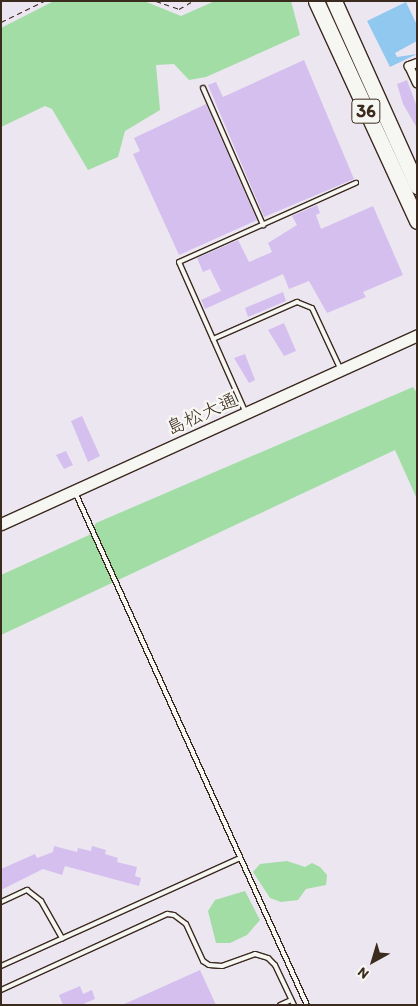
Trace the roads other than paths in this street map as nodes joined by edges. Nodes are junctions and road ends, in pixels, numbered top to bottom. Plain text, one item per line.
1 (316, 1) edge
2 (334, 1) edge
3 (417, 63) edge
4 (417, 83) edge
5 (203, 88) dead end
6 (356, 183) dead end
7 (417, 186) edge
8 (417, 222) edge
9 (263, 225) junction
10 (417, 335) edge
11 (213, 339) junction
12 (340, 370) junction
13 (246, 413) junction
14 (75, 491) junction
15 (1, 524) edge
16 (240, 858) junction
17 (1, 902) edge
18 (62, 938) junction
19 (1, 966) edge
20 (1, 990) edge
21 (291, 1000) junction
22 (280, 1005) edge
23 (294, 1005) edge
24 (307, 1005) edge

1 - 8 highway, 36
2 - 7 highway, 36
3 - 4 street
5 - 9 lane
6 - 9 lane
9 - 11 lane
10 - 12 street, 島松大通
11 - 12 lane
11 - 13 lane
12 - 13 street, 島松大通
13 - 14 street, 島松大通
14 - 15 street, 島松大通
14 - 16 lane
16 - 18 lane
16 - 24 lane
17 - 18 lane
18 - 19 lane
20 - 21 lane
21 - 22 lane
21 - 23 lane

